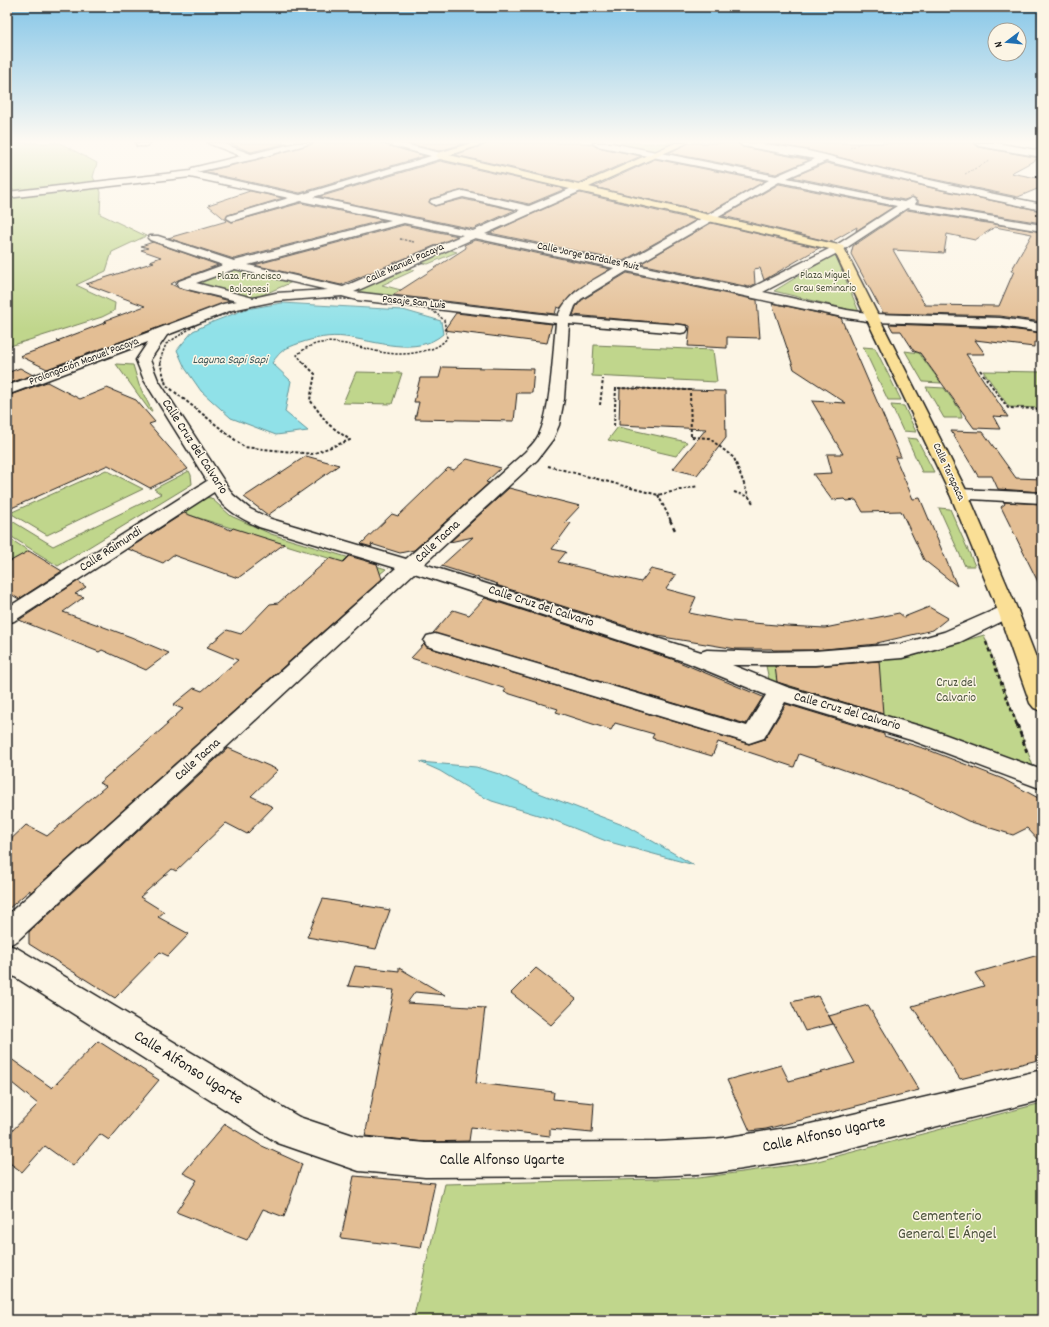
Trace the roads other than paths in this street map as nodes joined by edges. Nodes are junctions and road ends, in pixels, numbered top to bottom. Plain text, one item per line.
1 (276, 205) edge
2 (338, 205) edge
3 (509, 205) edge
4 (542, 205) edge
5 (657, 205) edge
6 (733, 205) edge
7 (905, 205) joint
8 (1032, 205) edge
9 (1042, 207) edge
10 (531, 210) junction
11 (712, 217) junction
12 (232, 218) dead end
13 (406, 220) junction
14 (1042, 228) edge
15 (476, 233) junction
16 (154, 238) dead end
17 (839, 248) junction
18 (234, 265) junction
19 (626, 266) junction
20 (304, 280) junction
21 (342, 292) junction
22 (752, 293) junction
23 (251, 301) junction
24 (874, 318) junction
25 (563, 320) junction
26 (1042, 328) edge
27 (681, 330) dead end
28 (162, 332) junction
29 (95, 358) junction
30 (143, 360) junction
31 (7, 391) edge
32 (216, 483) junction
33 (958, 494) junction
34 (1042, 498) edge
35 (411, 566) junction
36 (12, 607) edge
37 (1008, 611) junction
38 (435, 641) dead end
39 (694, 657) junction
40 (779, 692) junction
41 (1042, 703) edge
42 (1042, 780) edge
43 (7, 933) edge
44 (7, 957) edge
45 (1042, 1085) edge

1 - 12 street
2 - 13 street, Calle Jorge Bardales Ruiz
3 - 10 street
4 - 10 street, Calle Manuel Pacaya
5 - 11 main road
6 - 11 street, Calle Tacna
7 - 14 street
7 - 17 street
8 - 9 street
10 - 15 street, Calle Manuel Pacaya
11 - 17 main road
11 - 19 street, Calle Tacna
13 - 15 street, Calle Jorge Bardales Ruiz
13 - 18 street
15 - 19 street, Calle Jorge Bardales Ruiz
15 - 21 street, Calle Manuel Pacaya
16 - 18 street, Pasaje San Luis
17 - 22 street
17 - 24 main road, Calle Tarapaca
18 - 20 street, Pasaje San Luis
18 - 23 street
19 - 22 street, Calle Jorge Bardales Ruiz
19 - 25 street, Calle Tacna
20 - 21 street, Pasaje San Luis
20 - 23 street
21 - 23 street, Calle Manuel Pacaya
21 - 25 street, Pasaje San Luis
22 - 24 street, Calle Jorge Bardales Ruiz
23 - 28 street, Calle Manuel Pacaya
24 - 26 street, Calle Jorge Bardales Ruiz
24 - 33 main road, Calle Tarapaca
25 - 27 street, Pasaje San Luis
25 - 35 street, Calle Tacna
28 - 29 street, Prolongación Manuel Pacaya
28 - 30 street
29 - 30 street
29 - 31 street, Prolongación Manuel Pacaya
30 - 32 street, Calle Cruz del Calvario
32 - 35 street, Calle Cruz del Calvario
32 - 36 street, Calle Raimundi
33 - 34 street
33 - 37 main road, Calle Tarapaca
35 - 39 street, Calle Cruz del Calvario
35 - 43 street, Calle Tacna
37 - 39 street
37 - 41 main road, Calle Tarapaca
38 - 40 street
39 - 40 street, Calle Cruz del Calvario
40 - 42 street, Calle Cruz del Calvario
44 - 45 street, Calle Alfonso Ugarte

